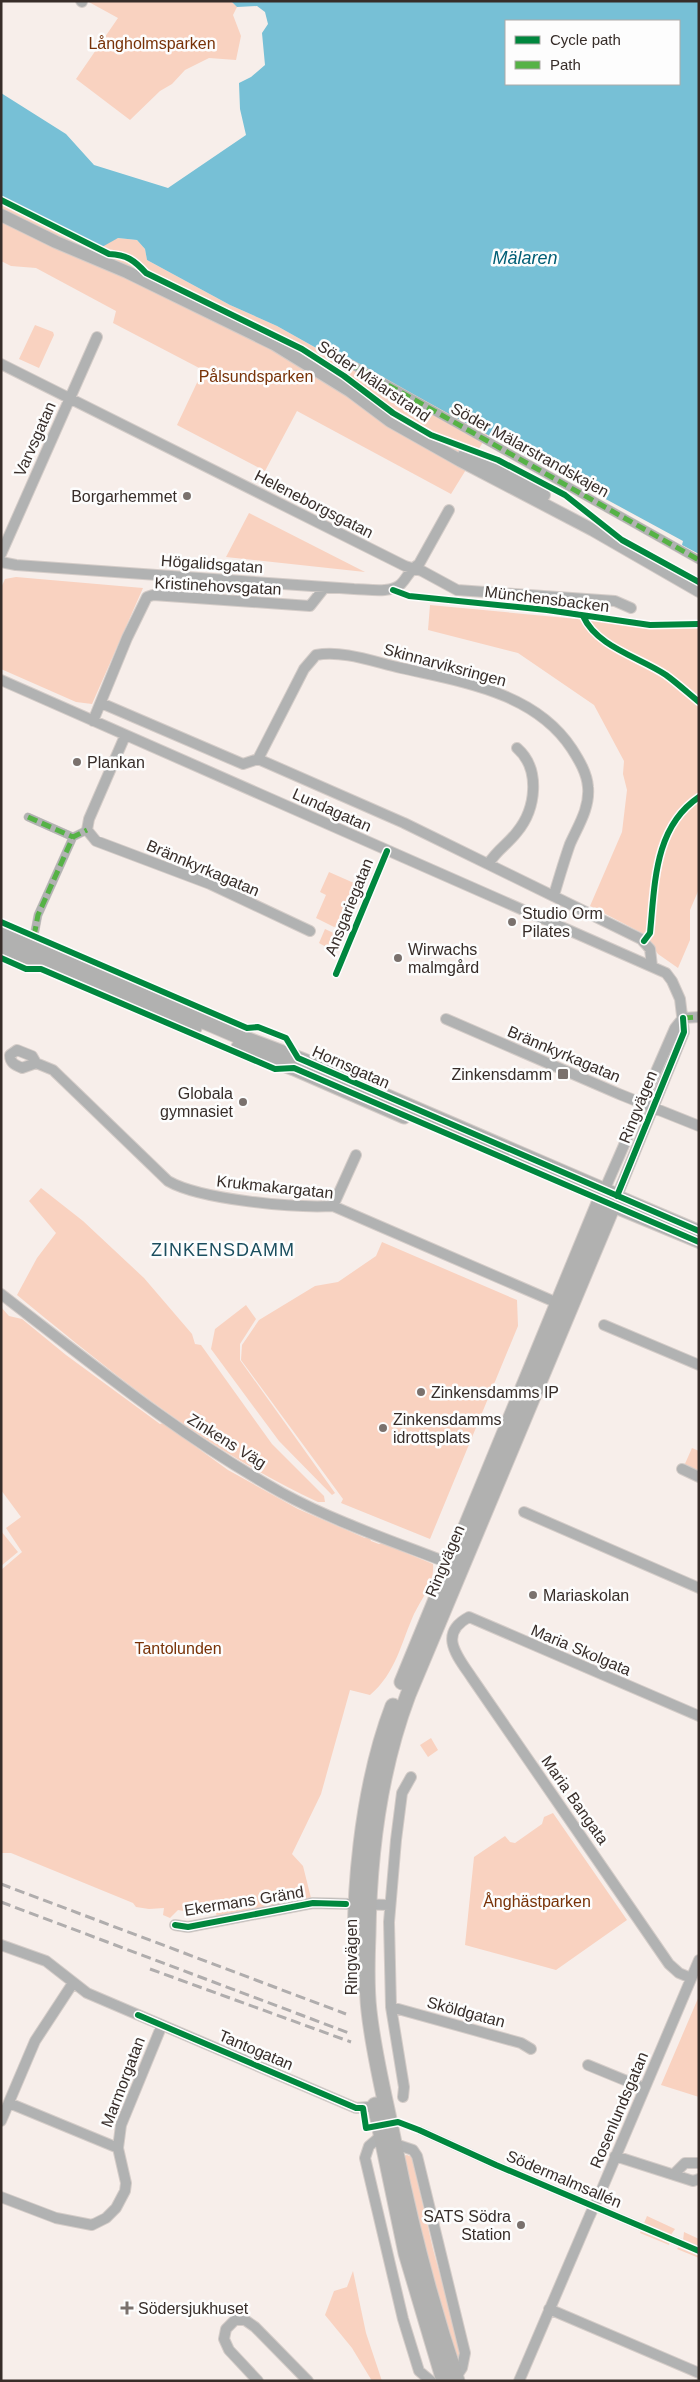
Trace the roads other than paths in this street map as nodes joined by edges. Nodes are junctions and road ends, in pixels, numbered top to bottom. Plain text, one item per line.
1 (1, 215) edge
2 (97, 337) dead end
3 (349, 363) dead end
4 (1, 364) edge
5 (69, 397) junction
6 (449, 510) dead end
7 (1, 554) edge
8 (699, 560) edge
9 (1, 562) edge
10 (411, 569) junction
11 (325, 586) junction
12 (699, 591) edge
13 (631, 608) dead end
14 (1, 680) edge
15 (100, 702) junction
16 (93, 722) junction
17 (125, 736) junction
18 (517, 748) dead end
19 (258, 759) junction
20 (28, 818) dead end
21 (87, 830) junction
22 (73, 837) junction
23 (489, 863) junction
24 (554, 895) junction
25 (310, 931) dead end
26 (1, 934) edge
27 (1, 945) edge
28 (36, 949) junction
29 (652, 966) junction
30 (676, 990) joint
31 (699, 1017) edge
32 (683, 1018) junction
33 (446, 1019) dead end
34 (36, 1063) dead end
35 (642, 1104) junction
36 (652, 1108) junction
37 (699, 1126) edge
38 (356, 1155) dead end
39 (608, 1198) junction
40 (333, 1206) junction
41 (699, 1231) edge
42 (699, 1242) edge
43 (1, 1294) edge
44 (564, 1306) junction
45 (604, 1325) dead end
46 (699, 1365) edge
47 (682, 1469) dead end
48 (699, 1477) edge
49 (524, 1512) dead end
50 (456, 1566) junction
51 (699, 1588) edge
52 (454, 1629) joint
53 (699, 1716) edge
54 (411, 1777) dead end
55 (362, 1904) junction
56 (390, 1904) junction
57 (175, 1925) dead end
58 (1, 1945) edge
59 (699, 1960) edge
60 (691, 1978) junction
61 (72, 1983) junction
62 (391, 2007) junction
63 (162, 2025) junction
64 (531, 2049) dead end
65 (588, 2065) dead end
66 (644, 2088) junction
67 (404, 2097) dead end
68 (9, 2103) junction
69 (381, 2106) junction
70 (2, 2117) edge
71 (419, 2130) dead end
72 (382, 2135) junction
73 (394, 2144) junction
74 (118, 2148) junction
75 (615, 2156) junction
76 (699, 2164) edge
77 (674, 2174) junction
78 (699, 2179) edge
79 (1, 2197) edge
80 (699, 2251) edge
81 (550, 2309) junction
82 (699, 2373) edge
83 (452, 2379) edge
84 (428, 2380) edge
85 (258, 2381) edge
86 (308, 2381) edge
87 (519, 2381) edge

1 - 12 street, Söder Mälarstrand
2 - 5 street, Varvsgatan
3 - 8 street, Söder Mälarstrandskajen
4 - 5 street, Heleneborgsgatan
5 - 7 street, Varvsgatan
5 - 10 street, Heleneborgsgatan
6 - 10 street
9 - 11 street, Högalidsgatan
10 - 11 street, Högalidsgatan
10 - 13 street, Heleneborgsgatan
11 - 15 street, Kristinehovsgatan
14 - 16 street, Lundagatan
15 - 16 street, Kristinehovsgatan
15 - 19 street, Lundagatan
16 - 17 street, Lundagatan
17 - 21 street
17 - 29 street, Lundagatan
18 - 23 street
19 - 23 street, Lundagatan
19 - 24 street, Skinnarviksringen
20 - 22 street
21 - 22 street
21 - 25 street, Brännkyrkagatan
22 - 28 street
23 - 24 street, Lundagatan
24 - 29 street, Lundagatan
26 - 28 main road, Hornsgatan
27 - 28 main road, Hornsgatan
28 - 39 main road, Hornsgatan
29 - 30 street, Lundagatan
30 - 32 street, Ringvägen
31 - 32 street
32 - 35 street, Ringvägen
32 - 36 street, Ringvägen
33 - 35 street, Brännkyrkagatan
34 - 40 street, Krukmakargatan
35 - 36 street, Brännkyrkagatan
35 - 39 street, Ringvägen
36 - 37 street, Brännkyrkagatan
36 - 39 street, Ringvägen
38 - 40 street
39 - 41 street, Hornsgatan
39 - 42 street, Hornsgatan
39 - 44 main road, Ringvägen
40 - 44 street, Krukmakargatan
43 - 50 street, Zinkens Väg
44 - 50 main road, Ringvägen
45 - 46 street
47 - 48 street
49 - 51 street
50 - 55 main road, Ringvägen
52 - 53 street, Maria Skolgata
52 - 60 street, Maria Bangata
54 - 56 street
55 - 56 street, Ekermans Gränd
55 - 57 street, Ekermans Gränd
55 - 69 main road, Ringvägen
56 - 62 street
58 - 61 street, Tantogatan
59 - 60 street, Rosenlundsgatan
60 - 66 street, Rosenlundsgatan
61 - 63 street, Tantogatan
61 - 68 street
62 - 64 street, Sköldgatan
62 - 67 street
63 - 69 street, Tantogatan
63 - 74 street, Marmorgatan
65 - 66 street
66 - 75 street, Rosenlundsgatan
68 - 70 street
68 - 74 street
69 - 72 main road, Ringvägen
69 - 73 main road, Ringvägen
71 - 80 street, Södermalmsallén
72 - 83 main road, Ringvägen
72 - 84 street
73 - 83 main road, Ringvägen
73 - 83 street
74 - 79 street, Marmorgatan
75 - 77 street
75 - 81 street, Rosenlundsgatan, bridge
76 - 77 street
77 - 78 street
81 - 82 street
81 - 87 street, Rosenlundsgatan
85 - 86 street

